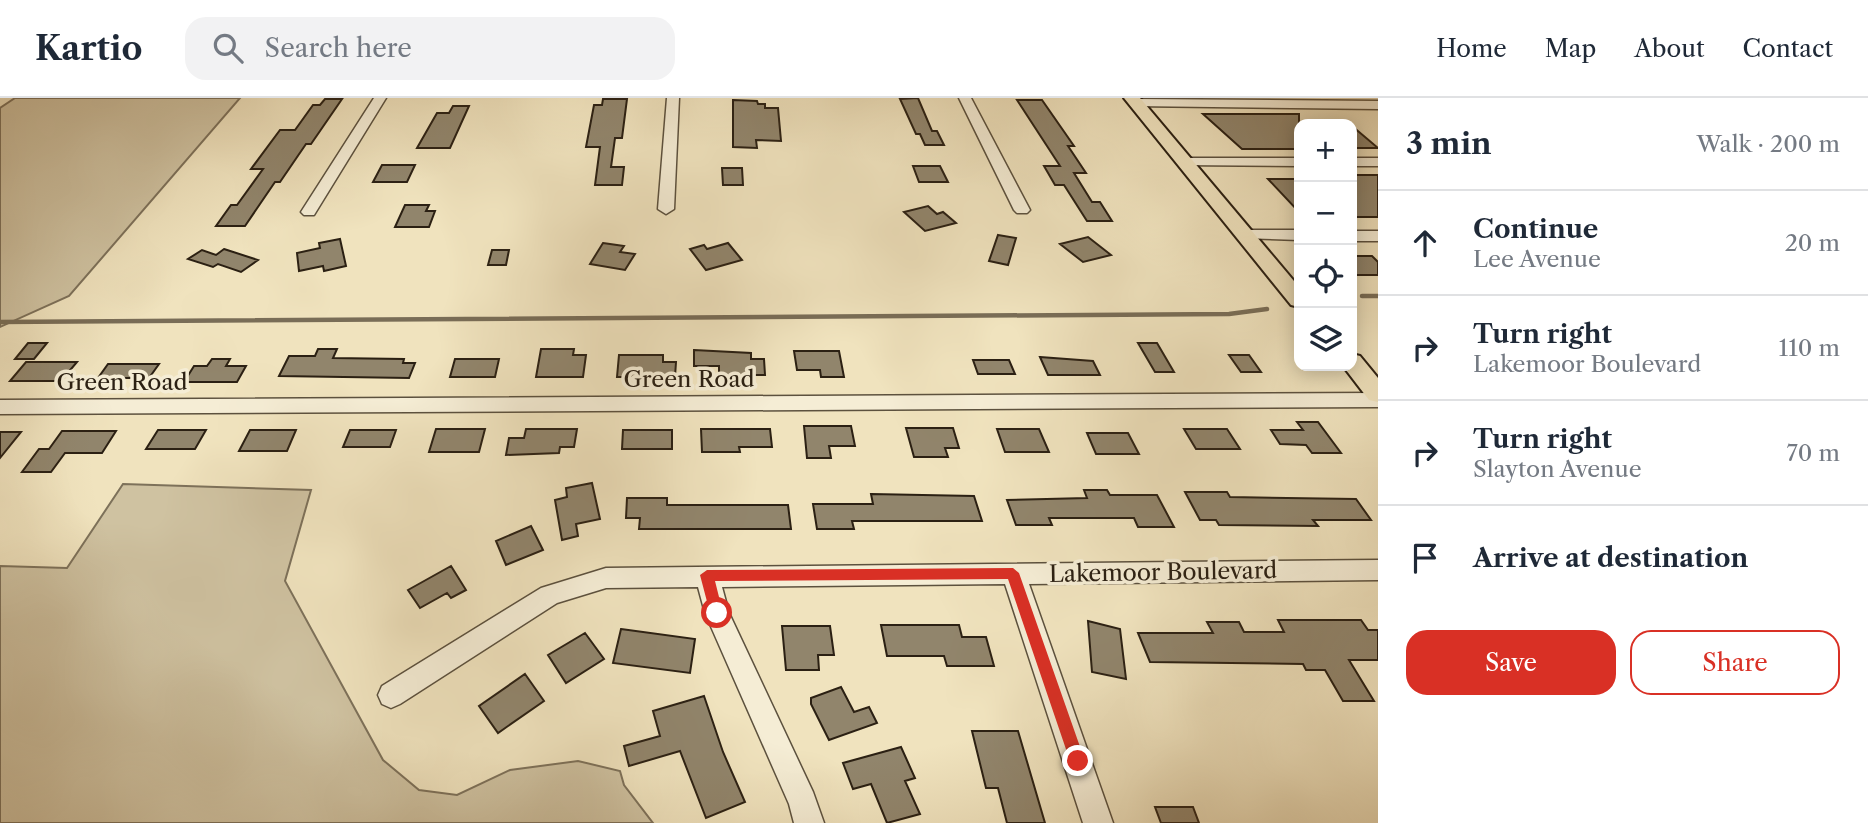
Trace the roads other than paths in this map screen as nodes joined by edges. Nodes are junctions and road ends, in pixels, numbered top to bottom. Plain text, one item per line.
1 (380, 98) edge
2 (673, 98) edge
3 (965, 98) edge
4 (1134, 101) edge
5 (1378, 105) edge
6 (1185, 162) junction
7 (1294, 162) edge
8 (1357, 162) edge
9 (1378, 162) edge
10 (666, 209) dead end
11 (1022, 210) dead end
12 (309, 212) dead end
13 (1246, 235) junction
14 (1294, 235) edge
15 (1357, 236) edge
16 (1378, 236) edge
17 (1294, 294) edge
18 (1357, 368) edge
19 (1378, 394) edge
20 (1378, 400) edge
21 (0, 407) edge
22 (1378, 570) edge
23 (1013, 573) junction
24 (707, 575) junction
25 (391, 695) dead end
26 (809, 823) edge
27 (1098, 823) edge

1 - 12 street
2 - 10 street
3 - 11 street
4 - 5 street
4 - 6 main road
6 - 7 street
6 - 13 main road
8 - 9 street
13 - 14 street
13 - 17 main road
15 - 16 street
18 - 19 main road
20 - 21 street, Green Road
22 - 23 street, Lakemoor Boulevard
23 - 24 street, Lakemoor Boulevard
23 - 27 street
24 - 25 street, Lakemoor Boulevard
24 - 26 street

